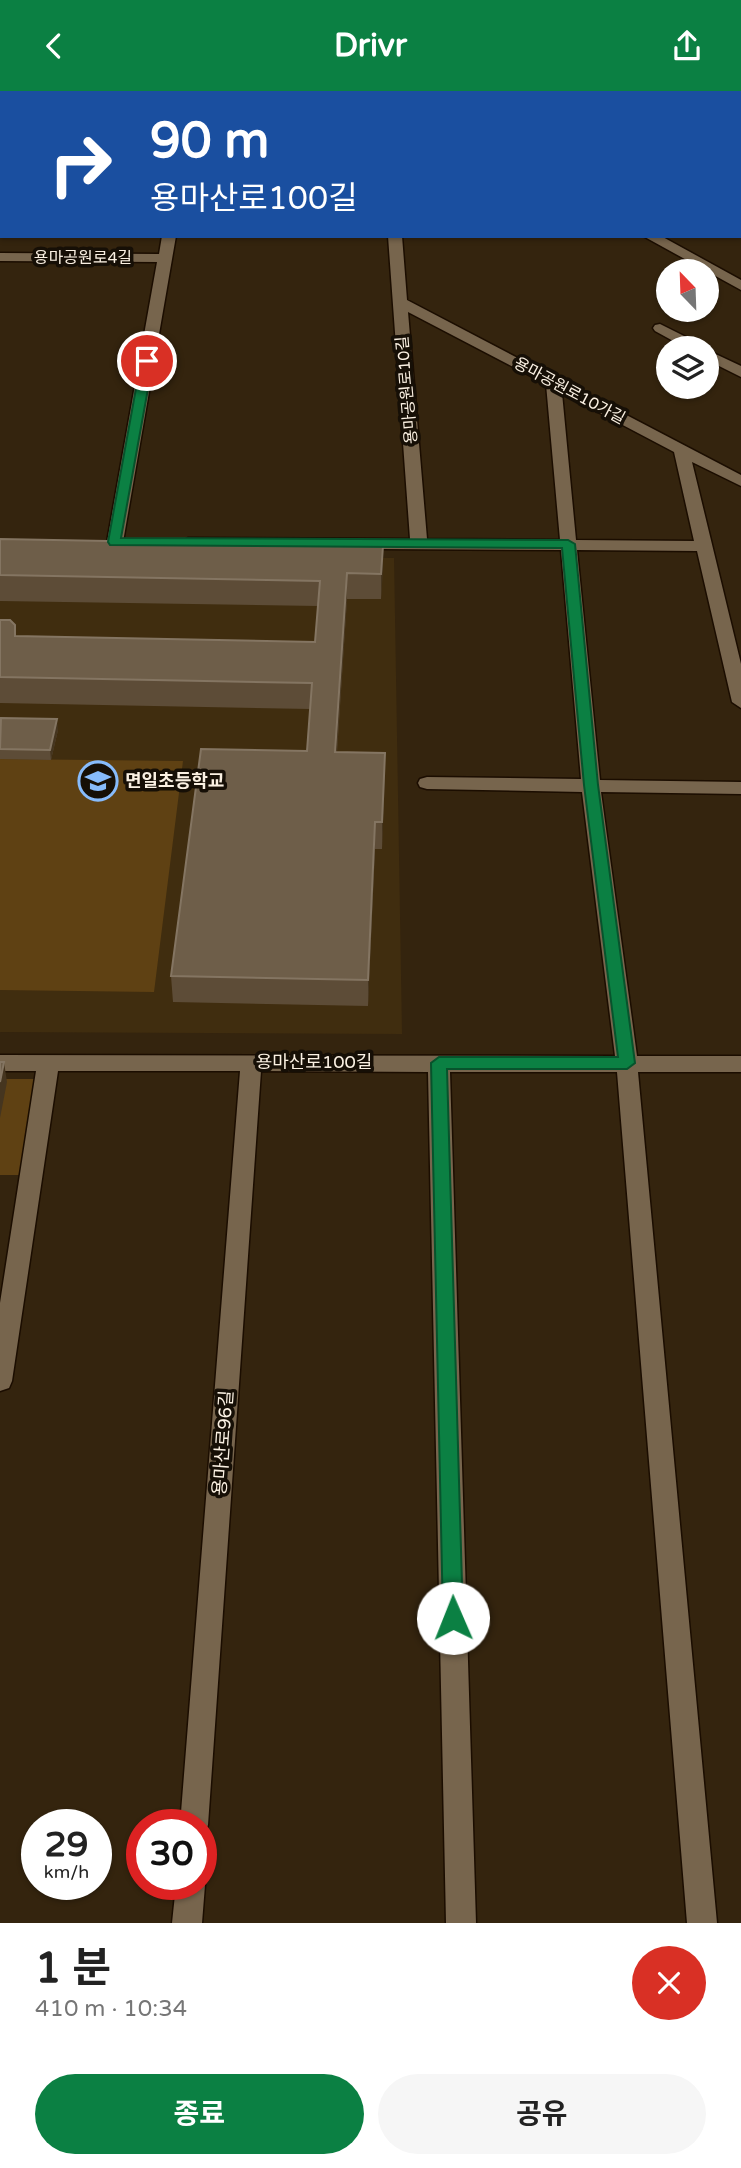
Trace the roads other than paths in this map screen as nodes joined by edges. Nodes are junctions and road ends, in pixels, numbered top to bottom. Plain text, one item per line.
1 (169, 238) edge
2 (395, 238) edge
3 (654, 238) edge
4 (0, 257) edge
5 (166, 258) junction
6 (741, 286) edge
7 (399, 301) junction
8 (660, 328) dead end
9 (675, 336) edge
10 (719, 360) edge
11 (741, 372) edge
12 (553, 381) junction
13 (681, 449) junction
14 (741, 481) edge
15 (115, 542) edge
16 (170, 543) edge
17 (419, 543) junction
18 (568, 544) junction
19 (704, 546) junction
20 (741, 702) edge
21 (427, 783) dead end
22 (591, 785) junction
23 (741, 788) edge
24 (251, 1062) junction
25 (0, 1063) edge
26 (439, 1063) junction
27 (627, 1063) junction
28 (48, 1064) junction
29 (741, 1064) edge
30 (0, 1381) edge
31 (195, 1809) edge
32 (189, 1900) edge
33 (187, 1923) edge
34 (461, 1923) edge
35 (702, 1923) edge

1 - 5 street
2 - 7 street, 용마공원로10길
3 - 6 street
4 - 5 street, 용마공원로4길
5 - 15 street
7 - 12 street, 용마공원로10가길
7 - 17 street, 용마공원로10길
8 - 9 street
10 - 11 street
12 - 13 street, 용마공원로10가길
12 - 18 street
13 - 14 street, 용마공원로10가길
13 - 19 street
16 - 17 street
17 - 18 street
18 - 19 street
18 - 22 street
19 - 20 street
21 - 22 street
22 - 23 street
22 - 27 street
24 - 26 street, 용마산로100길
24 - 28 street, 용마산로100길
24 - 31 street, 용마산로96길
25 - 28 street, 용마산로100길
26 - 27 street, 용마산로100길
26 - 34 street
27 - 29 street, 용마산로100길
27 - 35 street
28 - 30 street
32 - 33 street

